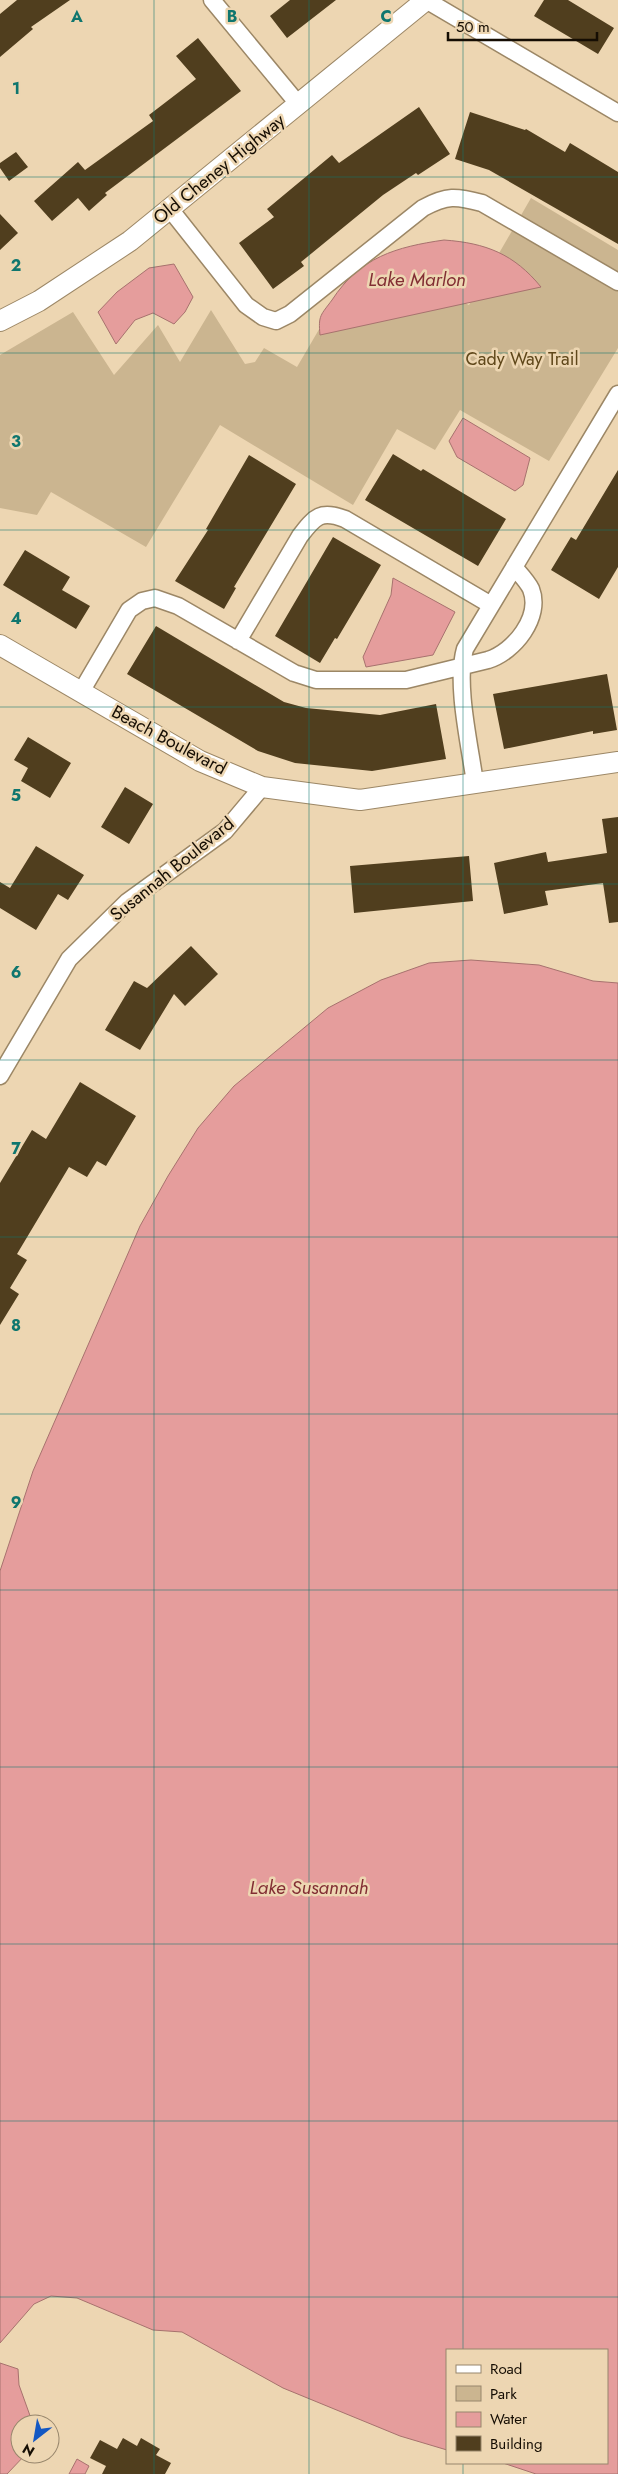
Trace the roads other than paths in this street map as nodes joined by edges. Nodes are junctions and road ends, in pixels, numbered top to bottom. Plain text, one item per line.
1 (212, 0) edge
2 (426, 0) edge
3 (299, 105) junction
4 (618, 113) edge
5 (170, 209) junction
6 (618, 282) edge
7 (0, 321) edge
8 (618, 394) edge
9 (514, 567) junction
10 (491, 604) junction
11 (238, 642) junction
12 (0, 645) edge
13 (462, 666) junction
14 (81, 692) junction
15 (618, 762) edge
16 (474, 783) junction
17 (262, 786) junction
18 (0, 1076) edge

1 - 3 street
2 - 3 street, Old Cheney Highway
2 - 4 street
3 - 5 street, Old Cheney Highway
5 - 6 street
5 - 7 street, Old Cheney Highway
8 - 9 street
9 - 10 street
9 - 13 street
10 - 11 street
10 - 13 street
11 - 13 street
11 - 14 street
12 - 14 street, Beach Boulevard
13 - 16 street
14 - 17 street, Beach Boulevard
15 - 16 street, Beach Boulevard
16 - 17 street, Beach Boulevard
17 - 18 street, Susannah Boulevard

